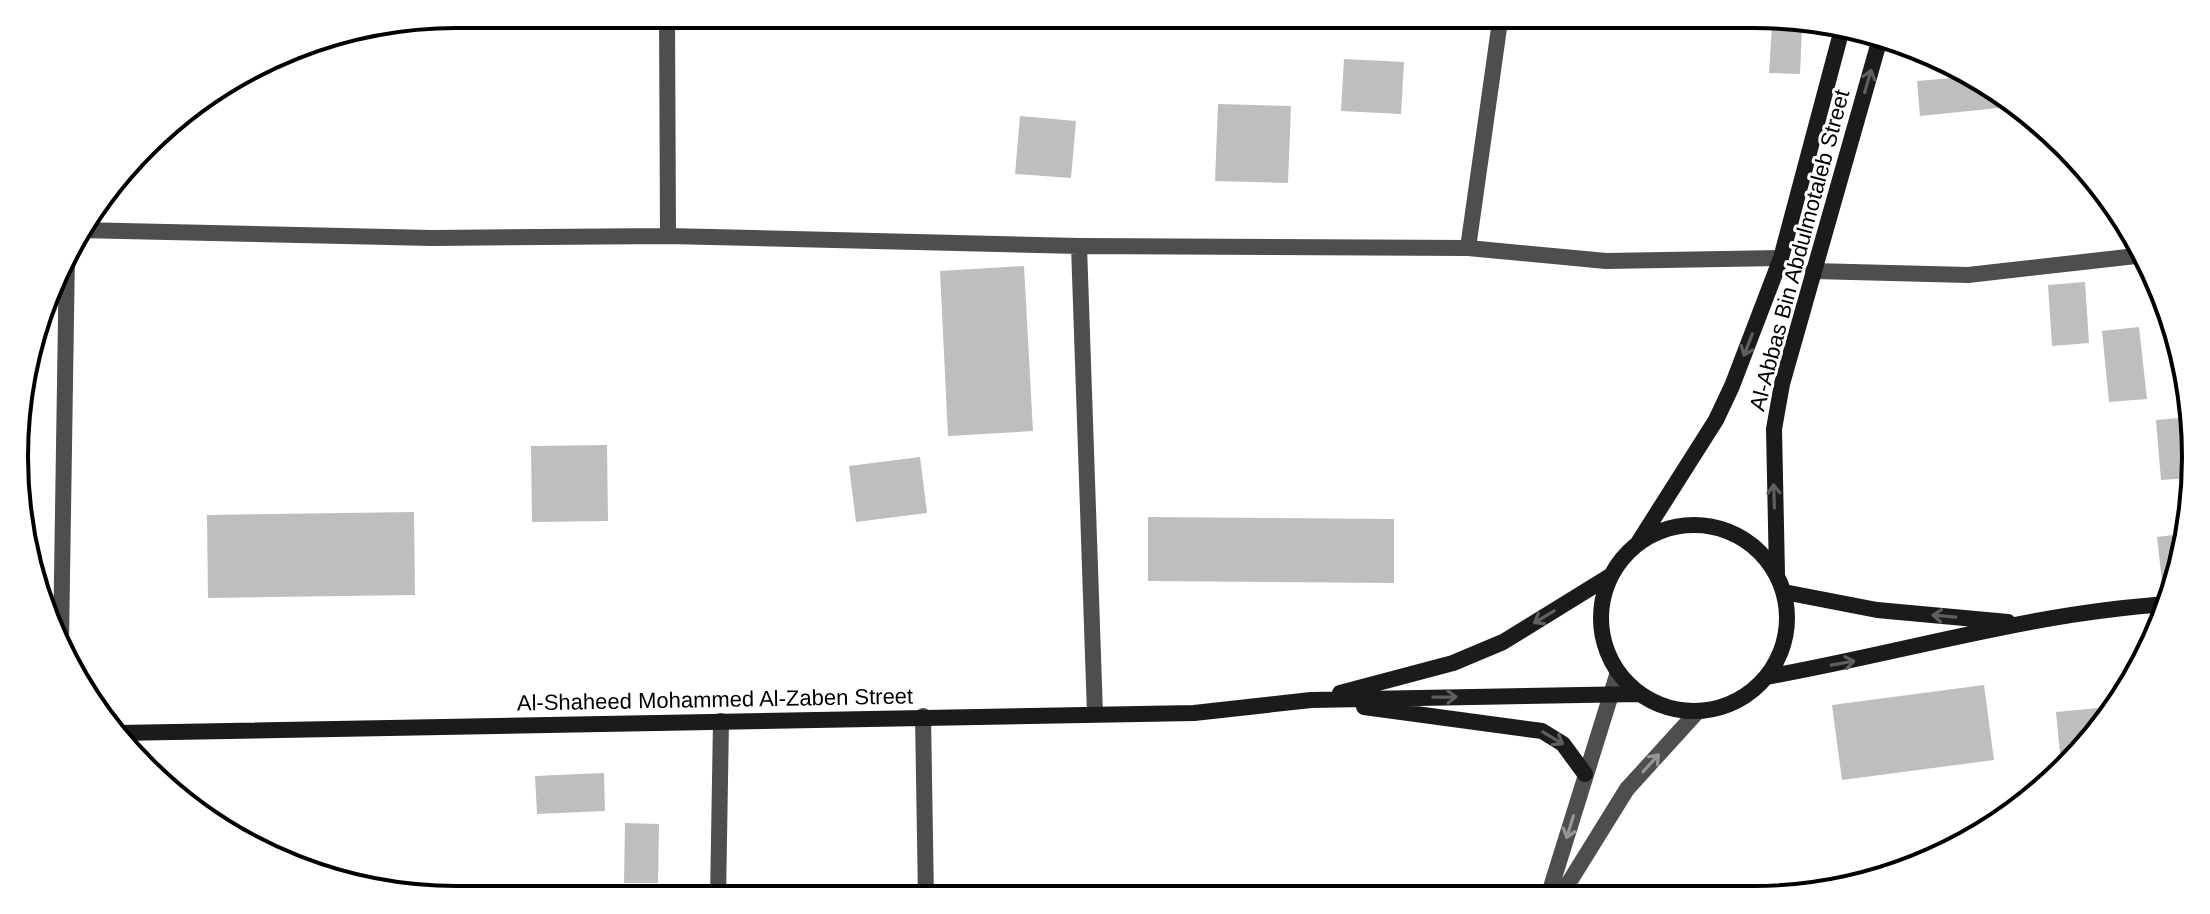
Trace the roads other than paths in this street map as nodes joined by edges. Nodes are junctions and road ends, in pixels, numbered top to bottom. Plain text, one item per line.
1 (667, 28) edge
2 (1499, 28) edge
3 (1840, 37) edge
4 (1878, 47) edge
5 (93, 230) edge
6 (668, 236) junction
7 (1079, 246) junction
8 (1468, 248) junction
9 (2132, 256) edge
10 (1781, 258) junction
11 (1813, 271) junction
12 (67, 280) edge
13 (1638, 543) junction
14 (1777, 574) junction
15 (1610, 576) junction
16 (1784, 592) junction
17 (2155, 606) edge
18 (61, 622) edge
19 (2021, 623) junction
20 (1618, 672) junction
21 (1766, 677) junction
22 (1610, 694) junction
23 (1639, 694) junction
24 (1311, 700) junction
25 (1698, 711) junction
26 (1095, 714) junction
27 (923, 716) junction
28 (721, 721) junction
29 (128, 733) edge
30 (1585, 774) junction
31 (718, 886) edge
32 (926, 886) edge
33 (1551, 886) edge
34 (1567, 886) edge

1 - 6 street
2 - 8 street
3 - 10 street, Al-Abbas Bin Abdulmotaleb Street
11 -> 4 street, Al-Abbas Bin Abdulmotaleb Street
5 - 6 street
6 - 7 street
7 - 8 street
7 - 26 street
8 - 10 street
9 - 11 street
10 -> 13 street, Al-Abbas Bin Abdulmotaleb Street
14 -> 11 street, Al-Abbas Bin Abdulmotaleb Street
12 - 18 street
13 - 14 street
13 - 15 street
14 - 16 street
15 - 20 street
15 -> 24 street, Al-Shaheed Mohammed Al-Zaben Street
19 -> 16 street
16 - 21 street
17 - 19 street
21 -> 19 street
20 - 22 street
20 - 23 street
21 - 25 street
22 - 23 street, Al-Shaheed Mohammed Al-Zaben Street
24 -> 22 street, Al-Shaheed Mohammed Al-Zaben Street
22 - 30 street
23 - 25 street
24 - 26 street, Al-Shaheed Mohammed Al-Zaben Street
24 -> 30 street
34 -> 25 street
26 - 27 street, Al-Shaheed Mohammed Al-Zaben Street
27 - 28 street, Al-Shaheed Mohammed Al-Zaben Street
27 - 32 street
28 - 29 street, Al-Shaheed Mohammed Al-Zaben Street
28 - 31 street
30 -> 33 street

